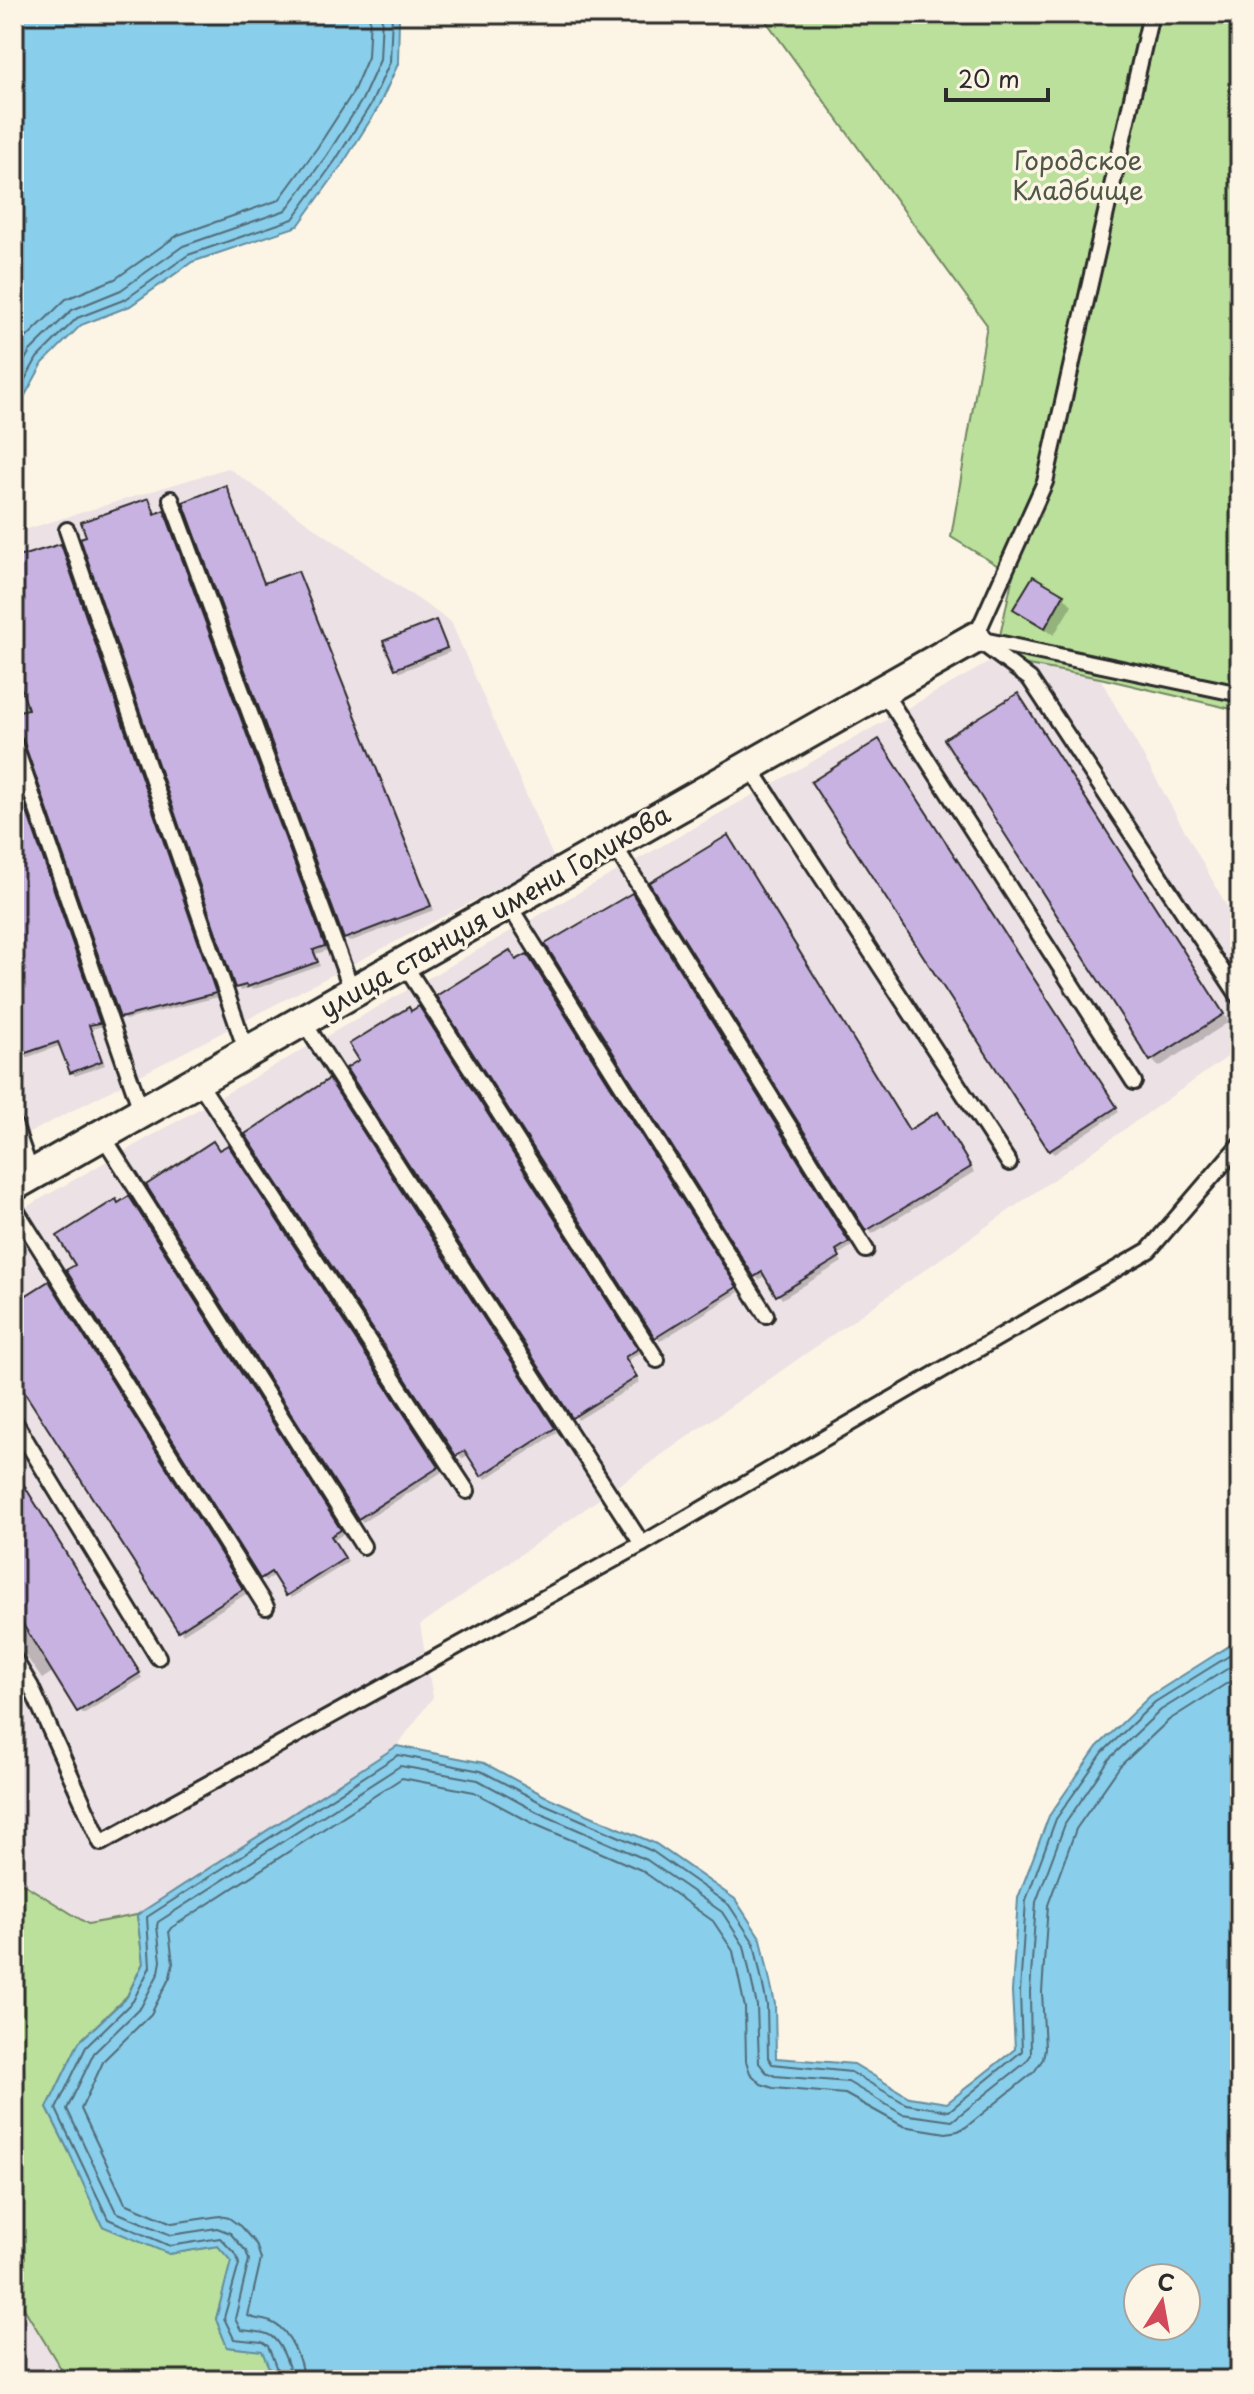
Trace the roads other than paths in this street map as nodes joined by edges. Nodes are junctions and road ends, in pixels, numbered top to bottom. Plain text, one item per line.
1 (1151, 14) edge
2 (171, 499) dead end
3 (67, 530) dead end
4 (975, 638) junction
5 (883, 691) junction
6 (1240, 694) edge
7 (14, 743) edge
8 (750, 767) junction
9 (614, 845) junction
10 (508, 904) junction
11 (404, 964) junction
12 (353, 993) junction
13 (1240, 998) edge
14 (303, 1021) junction
15 (247, 1053) junction
16 (198, 1081) junction
17 (1134, 1082) dead end
18 (142, 1113) junction
19 (14, 1124) edge
20 (103, 1136) junction
21 (1240, 1144) edge
22 (1009, 1163) dead end
23 (23, 1180) edge
24 (14, 1207) edge
25 (866, 1250) dead end
26 (766, 1315) dead end
27 (657, 1360) dead end
28 (14, 1421) edge
29 (467, 1491) dead end
30 (642, 1544) junction
31 (363, 1546) dead end
32 (266, 1607) dead end
33 (158, 1657) dead end
34 (14, 1659) edge

1 - 4 lane
2 - 12 lane
3 - 15 lane
4 - 5 street, улица станция имени Голикова
4 - 6 lane
4 - 13 lane
5 - 8 street, улица станция имени Голикова
5 - 17 lane
7 - 18 lane
8 - 9 street, улица станция имени Голикова
8 - 22 lane
9 - 10 street, улица станция имени Голикова
9 - 25 lane
10 - 11 street, улица станция имени Голикова
10 - 26 lane
11 - 12 street, улица станция имени Голикова
11 - 27 lane
12 - 14 street, улица станция имени Голикова
14 - 15 street, улица станция имени Голикова
14 - 30 lane
15 - 16 street, улица станция имени Голикова
16 - 18 street, улица станция имени Голикова
16 - 29 lane
18 - 20 street, улица станция имени Голикова
19 - 23 lane
20 - 23 street, улица станция имени Голикова
20 - 31 lane
21 - 30 lane
24 - 32 lane
28 - 33 lane
30 - 34 lane

